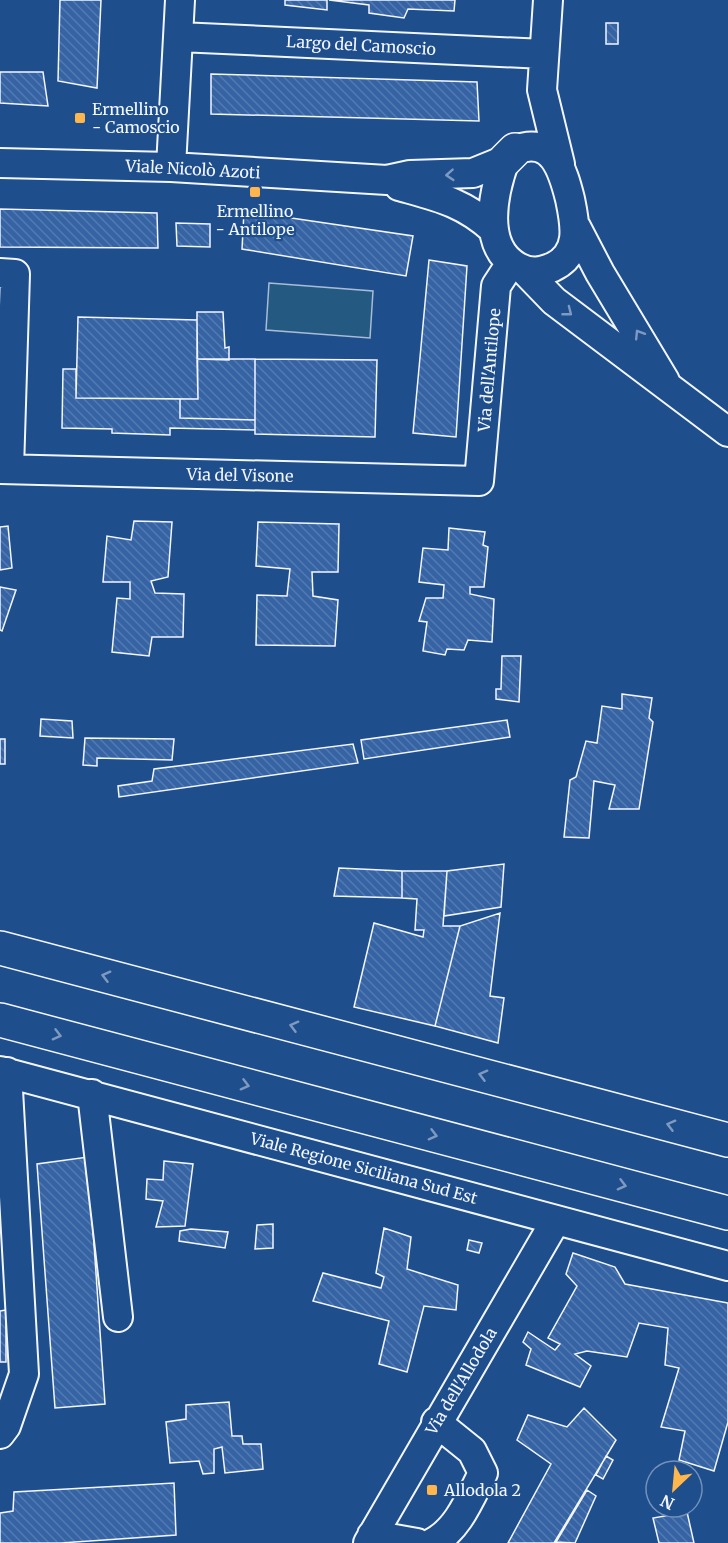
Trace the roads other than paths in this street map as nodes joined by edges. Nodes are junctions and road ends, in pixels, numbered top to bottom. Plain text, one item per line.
1 (180, 0) edge
2 (548, 0) edge
3 (178, 37) junction
4 (544, 54) junction
5 (542, 90) junction
6 (510, 155) junction
7 (0, 163) edge
8 (560, 164) junction
9 (171, 167) junction
10 (387, 180) junction
11 (576, 227) junction
12 (493, 230) junction
13 (518, 267) junction
14 (0, 273) edge
15 (667, 385) junction
16 (728, 432) edge
17 (4, 469) edge
18 (479, 481) joint
19 (0, 948) edge
20 (0, 1020) edge
21 (4, 1071) edge
22 (92, 1094) junction
23 (728, 1140) edge
24 (728, 1213) edge
25 (556, 1220) junction
26 (728, 1266) edge
27 (118, 1317) dead end
28 (436, 1422) junction
29 (0, 1434) edge
30 (370, 1539) edge
31 (417, 1543) edge
32 (432, 1543) edge

1 - 3 street
2 - 4 street
3 - 4 street, Largo del Camoscio
3 - 9 street
4 - 5 street
5 - 6 street
5 - 8 street
6 - 8 street
6 -> 10 street
6 - 12 street
7 - 9 street, Viale Nicolò Azoti
8 - 11 street
9 - 10 street, Viale Nicolò Azoti
10 - 12 street
11 - 13 street
15 -> 11 street
12 - 13 street
13 -> 15 street
13 - 18 street, Via dell'Antilope
14 - 17 street
15 - 16 street
17 - 18 street, Via del Visone
23 -> 19 main road
20 -> 24 main road
21 - 22 street, Viale Regione Siciliana Sud Est
21 - 29 street
22 - 25 street, Viale Regione Siciliana Sud Est
22 - 27 street
25 - 26 street, Viale Regione Siciliana Sud Est
25 - 28 street, Via dell'Allodola
28 - 30 street, Via dell'Allodola
28 - 32 street
30 - 31 street

